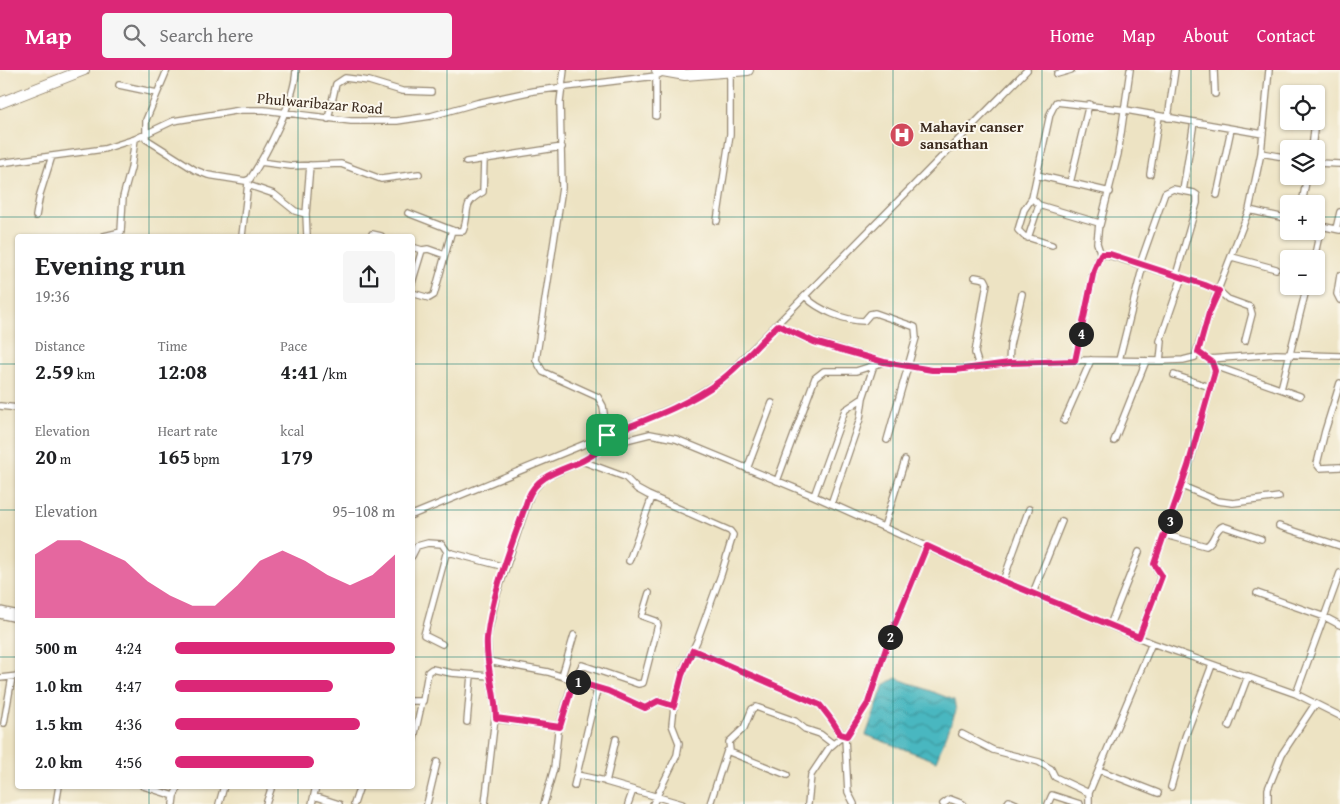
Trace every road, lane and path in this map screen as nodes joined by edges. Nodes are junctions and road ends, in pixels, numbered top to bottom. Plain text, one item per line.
1 (65, 70) edge
2 (84, 70) edge
3 (168, 70) edge
4 (296, 70) edge
5 (564, 70) edge
6 (748, 70) edge
7 (1027, 70) edge
8 (1072, 70) edge
9 (1130, 70) edge
10 (1175, 70) edge
11 (1214, 70) edge
12 (1269, 70) edge
13 (661, 72) edge
14 (730, 72) junction
15 (1057, 74) dead end
16 (119, 85) dead end
17 (560, 86) junction
18 (431, 92) dead end
19 (157, 93) junction
20 (1215, 94) dead end
21 (0, 96) edge
22 (0, 103) edge
23 (1089, 104) junction
24 (1126, 110) junction
25 (283, 112) junction
26 (656, 116) dead end
27 (1159, 116) junction
28 (1168, 118) junction
29 (328, 119) junction
30 (1194, 122) junction
31 (1231, 128) junction
32 (144, 134) junction
33 (1263, 134) junction
34 (135, 138) junction
35 (562, 147) junction
36 (1261, 153) junction
37 (52, 156) junction
38 (1280, 156) edge
39 (484, 159) junction
40 (260, 162) junction
41 (466, 162) dead end
42 (0, 163) edge
43 (1325, 163) edge
44 (1340, 164) edge
45 (310, 165) junction
46 (419, 174) dead end
47 (1150, 174) dead end
48 (1037, 175) junction
49 (248, 183) junction
50 (1070, 183) junction
51 (1183, 191) junction
52 (1110, 192) junction
53 (1217, 195) dead end
54 (1032, 198) junction
55 (1039, 205) junction
56 (1249, 210) junction
57 (1340, 212) edge
58 (408, 213) dead end
59 (306, 214) junction
60 (36, 216) dead end
61 (1280, 217) edge
62 (717, 221) dead end
63 (1100, 225) junction
64 (1325, 227) edge
65 (452, 230) junction
66 (1338, 230) edge
67 (112, 234) edge
68 (242, 234) edge
69 (307, 234) edge
70 (1028, 238) junction
71 (1052, 245) dead end
72 (415, 248) edge
73 (422, 250) junction
74 (1101, 254) junction
75 (445, 255) junction
76 (1232, 257) junction
77 (1142, 265) junction
78 (1276, 269) dead end
79 (415, 273) edge
80 (1340, 275) edge
81 (1179, 276) junction
82 (975, 277) dead end
83 (1219, 291) junction
84 (415, 294) edge
85 (1022, 294) dead end
86 (1305, 295) edge
87 (806, 297) junction
88 (1340, 300) edge
89 (778, 325) junction
90 (1245, 341) dead end
91 (1198, 352) junction
92 (1290, 354) junction
93 (1340, 356) edge
94 (1209, 359) junction
95 (1091, 360) junction
96 (1118, 360) junction
97 (1075, 361) junction
98 (1146, 361) junction
99 (1160, 361) junction
100 (884, 362) junction
101 (1009, 363) junction
102 (874, 365) junction
103 (908, 365) junction
104 (979, 366) junction
105 (1215, 366) junction
106 (1174, 375) dead end
107 (1340, 383) edge
108 (1210, 387) junction
109 (1281, 389) junction
110 (1300, 396) dead end
111 (863, 398) junction
112 (772, 403) dead end
113 (0, 406) edge
114 (15, 408) edge
115 (1064, 422) dead end
116 (607, 435) junction
117 (887, 440) dead end
118 (1114, 441) dead end
119 (610, 444) junction
120 (905, 460) dead end
121 (582, 461) junction
122 (1340, 467) edge
123 (747, 469) junction
124 (777, 481) junction
125 (1182, 486) junction
126 (814, 496) junction
127 (652, 497) junction
128 (1279, 497) dead end
129 (831, 504) junction
130 (1029, 509) dead end
131 (415, 514) edge
132 (1062, 521) dead end
133 (1279, 526) dead end
134 (884, 527) junction
135 (1166, 535) junction
136 (1261, 539) dead end
137 (927, 546) junction
138 (1340, 546) edge
139 (415, 549) edge
140 (1139, 552) dead end
141 (448, 553) junction
142 (629, 561) dead end
143 (505, 567) junction
144 (1339, 578) edge
145 (1003, 581) junction
146 (649, 593) dead end
147 (1033, 593) junction
148 (1257, 593) dead end
149 (0, 610) edge
150 (15, 613) edge
151 (0, 615) edge
152 (1325, 617) junction
153 (15, 618) edge
154 (1110, 625) junction
155 (1340, 625) edge
156 (574, 635) dead end
157 (1139, 637) junction
158 (1152, 643) junction
159 (442, 644) dead end
160 (693, 650) junction
161 (488, 661) junction
162 (1212, 666) junction
163 (471, 675) junction
164 (490, 676) junction
165 (562, 676) junction
166 (1248, 676) junction
167 (15, 677) edge
168 (0, 678) edge
169 (573, 682) junction
170 (597, 689) junction
171 (1296, 694) junction
172 (415, 701) edge
173 (422, 702) junction
174 (1315, 704) junction
175 (674, 706) junction
176 (1340, 716) edge
177 (496, 718) junction
178 (467, 722) dead end
179 (4, 723) dead end
180 (1229, 726) dead end
181 (560, 727) junction
182 (415, 734) edge
183 (962, 734) dead end
184 (846, 736) junction
185 (616, 739) dead end
186 (833, 744) junction
187 (730, 751) junction
188 (437, 762) dead end
189 (1100, 770) junction
190 (577, 775) junction
191 (786, 775) dead end
192 (605, 781) junction
193 (574, 786) dead end
194 (1171, 787) dead end
195 (58, 789) edge
196 (152, 789) edge
197 (178, 789) edge
198 (223, 789) edge
199 (271, 789) edge
200 (315, 789) edge
201 (359, 789) edge
202 (633, 790) junction
203 (1089, 792) junction
204 (1158, 793) dead end
205 (174, 796) junction
206 (314, 796) junction
207 (655, 801) edge
208 (56, 804) edge
209 (173, 804) edge
210 (219, 804) edge
211 (266, 804) edge
212 (312, 804) edge
213 (340, 804) edge
214 (354, 804) edge
215 (427, 804) edge
216 (485, 804) edge
217 (544, 804) edge
218 (628, 804) edge
219 (682, 804) edge
220 (710, 804) edge
221 (808, 804) edge
222 (854, 804) edge
223 (943, 804) edge
224 (963, 804) edge
225 (1008, 804) edge
226 (1016, 804) edge
227 (1048, 804) edge
228 (1080, 804) edge
229 (1089, 804) edge
230 (1268, 804) edge

1 - 21 highway
2 - 22 highway
3 - 19 street
4 - 25 street
5 - 17 street
6 - 14 highway
7 - 87 street
8 - 15 street
9 - 24 street
10 - 28 street
11 - 20 street
12 - 33 street
13 - 14 highway
13 - 17 street, Phulwaribazar Road
13 - 26 street
14 - 62 street
16 - 19 street
17 - 29 street, Phulwaribazar Road
17 - 35 street
18 - 29 street
19 - 32 street
23 - 24 street
23 - 48 street
23 - 50 street
24 - 27 street
24 - 52 street
25 - 29 street, Phulwaribazar Road
25 - 32 street, Phulwaribazar Road
25 - 40 street
27 - 28 street
27 - 47 street
28 - 30 street
30 - 31 street
30 - 51 street
31 - 33 street
31 - 53 street
32 - 34 street, Phulwaribazar Road
32 - 49 street
33 - 36 street
34 - 37 street, Phulwaribazar Road
34 - 67 street
35 - 39 street
35 - 116 street
36 - 38 street
36 - 56 street
37 - 42 street, Phulwaribazar Road
37 - 60 street
39 - 41 street
39 - 65 street
40 - 45 street
40 - 49 street
43 - 44 street
45 - 46 street
45 - 59 street
48 - 50 street
48 - 54 street
49 - 59 street
49 - 68 street
50 - 52 street
51 - 77 street
51 - 81 street
52 - 63 street
54 - 55 street
54 - 70 street
55 - 63 street
55 - 70 street
56 - 61 street
56 - 76 street
57 - 66 street
58 - 65 street
59 - 69 street
63 - 74 street
64 - 66 street
65 - 75 street
70 - 71 street
72 - 73 street
73 - 75 street
73 - 79 street
74 - 77 street
74 - 97 street
75 - 84 street
76 - 78 street
76 - 83 street
77 - 81 street
77 - 96 street
80 - 88 street
81 - 83 street
81 - 99 street
82 - 104 street
83 - 90 street
83 - 91 street
85 - 101 street
86 - 92 street
87 - 89 street
87 - 103 street
89 - 100 street
89 - 116 street
91 - 94 street
91 - 99 street
92 - 93 street
92 - 94 street
92 - 109 street
94 - 105 street
95 - 96 street
95 - 97 street
95 - 115 street
96 - 98 street
97 - 101 street
98 - 99 street
98 - 118 street
100 - 102 street
100 - 103 street
101 - 104 street
102 - 111 street
102 - 124 street
103 - 104 street
103 - 117 street
105 - 108 street
105 - 109 street
106 - 108 street
107 - 122 street
108 - 125 street
109 - 110 street
111 - 126 street
111 - 129 street
112 - 123 street
113 - 114 street
116 - 119 street
116 - 131 street
119 - 121 street
119 - 123 street
120 - 134 street
121 - 127 street
121 - 143 street
123 - 124 street
124 - 126 street
125 - 128 street
125 - 135 street
126 - 129 street
127 - 142 street
127 - 160 street
129 - 134 street
130 - 145 street
132 - 147 street
133 - 138 street
134 - 137 street
135 - 136 street
135 - 157 street
137 - 145 street
137 - 184 street
139 - 141 street
140 - 154 street
141 - 143 street
141 - 159 street
143 - 161 street
144 - 152 street
145 - 147 street
146 - 169 street
147 - 154 street
148 - 152 street
149 - 150 street
151 - 153 street
152 - 155 street
152 - 171 street
154 - 157 street
156 - 165 street
157 - 158 street
158 - 162 street
158 - 189 street
160 - 175 street
160 - 184 street
161 - 164 street
161 - 165 street
162 - 166 street
162 - 194 street
163 - 164 street
163 - 173 street
163 - 178 street
164 - 177 street
165 - 169 street
166 - 171 street
166 - 180 street
167 - 168 street
167 - 179 street
169 - 170 street
169 - 181 street
170 - 175 street
170 - 190 street
171 - 174 street
172 - 173 street
173 - 182 street
174 - 176 street
174 - 230 street
175 - 207 street
177 - 181 street
177 - 216 street
181 - 217 street
183 - 203 street
184 - 186 street
184 - 222 street
185 - 192 street
186 - 187 street
186 - 221 street
187 - 191 street
187 - 220 street
188 - 215 street
189 - 203 street
189 - 204 street
190 - 192 street
190 - 193 street
192 - 202 street
195 - 208 street
196 - 205 street
197 - 205 street
198 - 210 street
199 - 211 street
200 - 206 street
201 - 214 street
202 - 207 street
202 - 218 street
203 - 229 street
205 - 209 street
206 - 212 street
206 - 213 street
207 - 219 street
223 - 224 street
225 - 226 street
227 - 228 street

